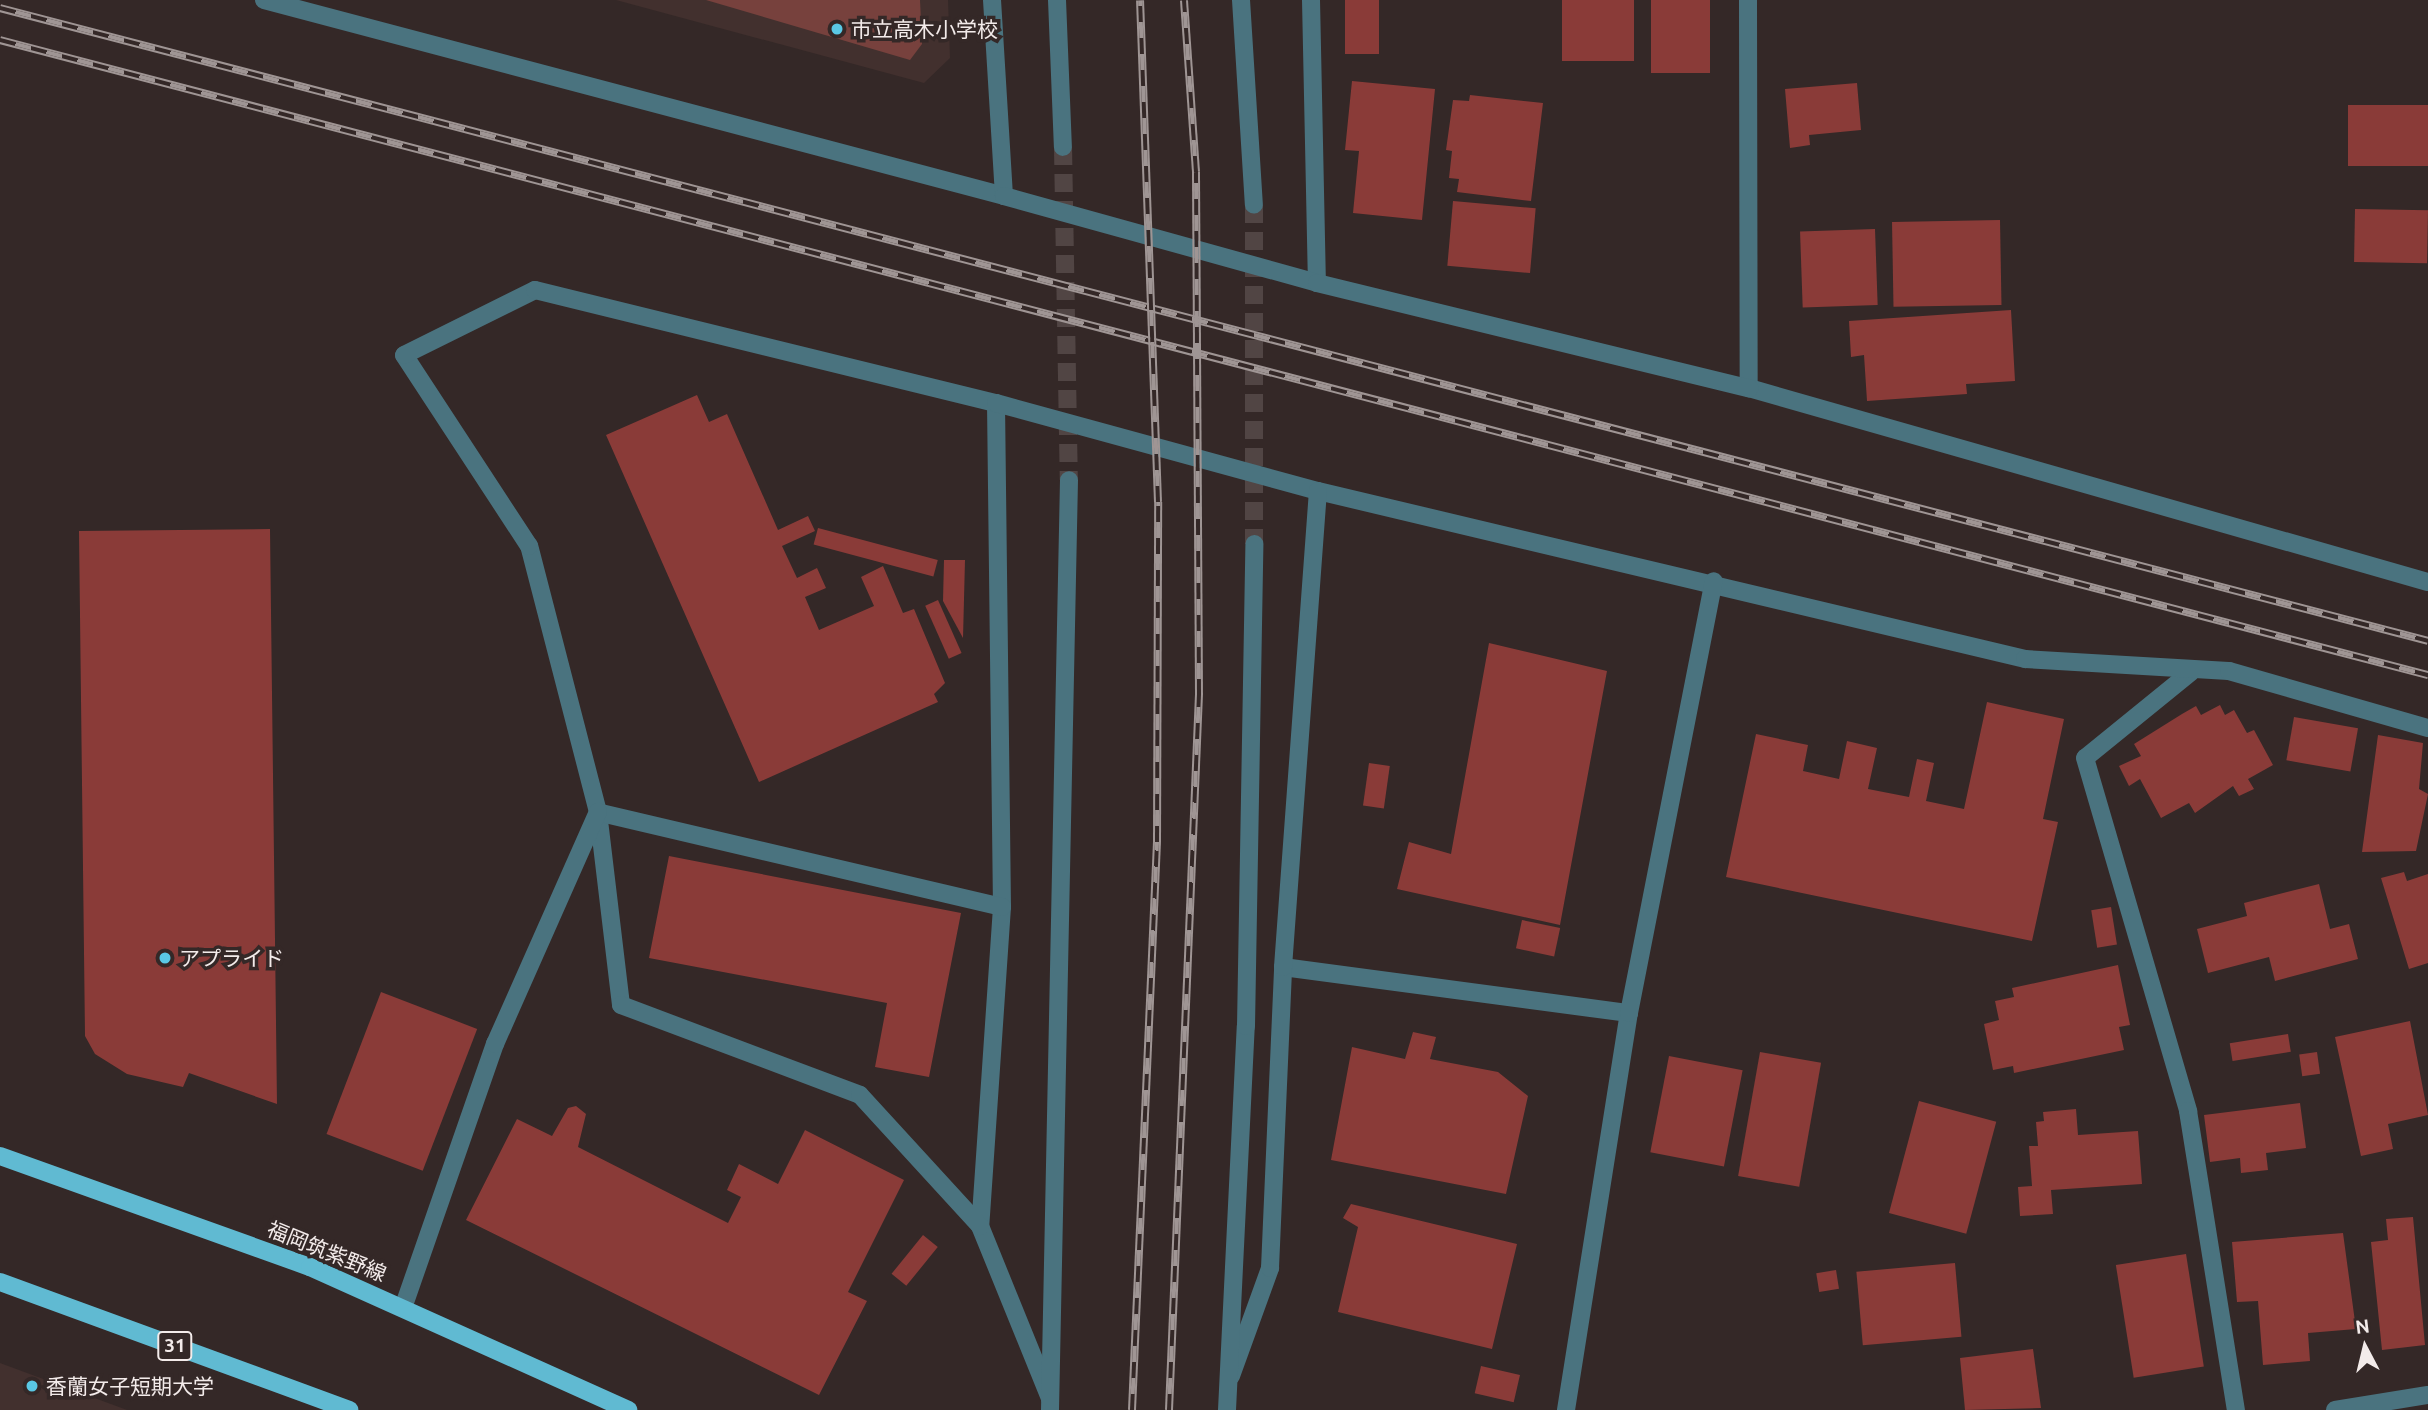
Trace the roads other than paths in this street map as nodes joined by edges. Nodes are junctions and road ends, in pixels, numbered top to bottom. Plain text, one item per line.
1 (264, 0) edge
2 (992, 0) edge
3 (1057, 0) edge
4 (1241, 0) edge
5 (1311, 0) edge
6 (1748, 0) edge
7 (1063, 147) tunnel mouth
8 (1004, 195) junction
9 (1254, 205) tunnel mouth
10 (1317, 284) junction
11 (1749, 388) junction
12 (996, 403) junction
13 (1069, 480) tunnel mouth
14 (1318, 491) junction
15 (1254, 544) tunnel mouth
16 (1714, 581) junction
17 (2428, 582) edge
18 (2191, 672) junction
19 (2428, 728) edge
20 (598, 812) junction
21 (1002, 906) junction
22 (1283, 967) junction
23 (1629, 1013) junction
24 (0, 1156) edge
25 (979, 1226) junction
26 (0, 1282) edge
27 (403, 1308) junction
28 (1228, 1385) junction
29 (2428, 1395) edge
30 (1050, 1404) edge
31 (349, 1410) edge
32 (628, 1410) edge
33 (1227, 1410) edge
34 (1566, 1410) edge
35 (2236, 1410) edge
36 (2335, 1410) edge

1 - 8 street
2 - 8 street
3 - 7 street
4 - 9 street
5 - 10 street
6 - 11 street
8 - 10 street
10 - 11 street
11 - 17 street
12 - 14 street
12 - 20 street
12 - 21 street
13 - 30 street
14 - 16 street
14 - 22 street
15 - 28 street
16 - 18 street
16 - 23 street
18 - 19 street
18 - 35 street
20 - 21 street
20 - 25 street
20 - 27 street
21 - 25 street
22 - 23 street
22 - 28 street
23 - 34 street
24 - 27 main road, 福岡筑紫野線
25 - 30 street
26 - 31 main road, 31
27 - 32 main road, 福岡筑紫野線
28 - 33 street
29 - 36 street

